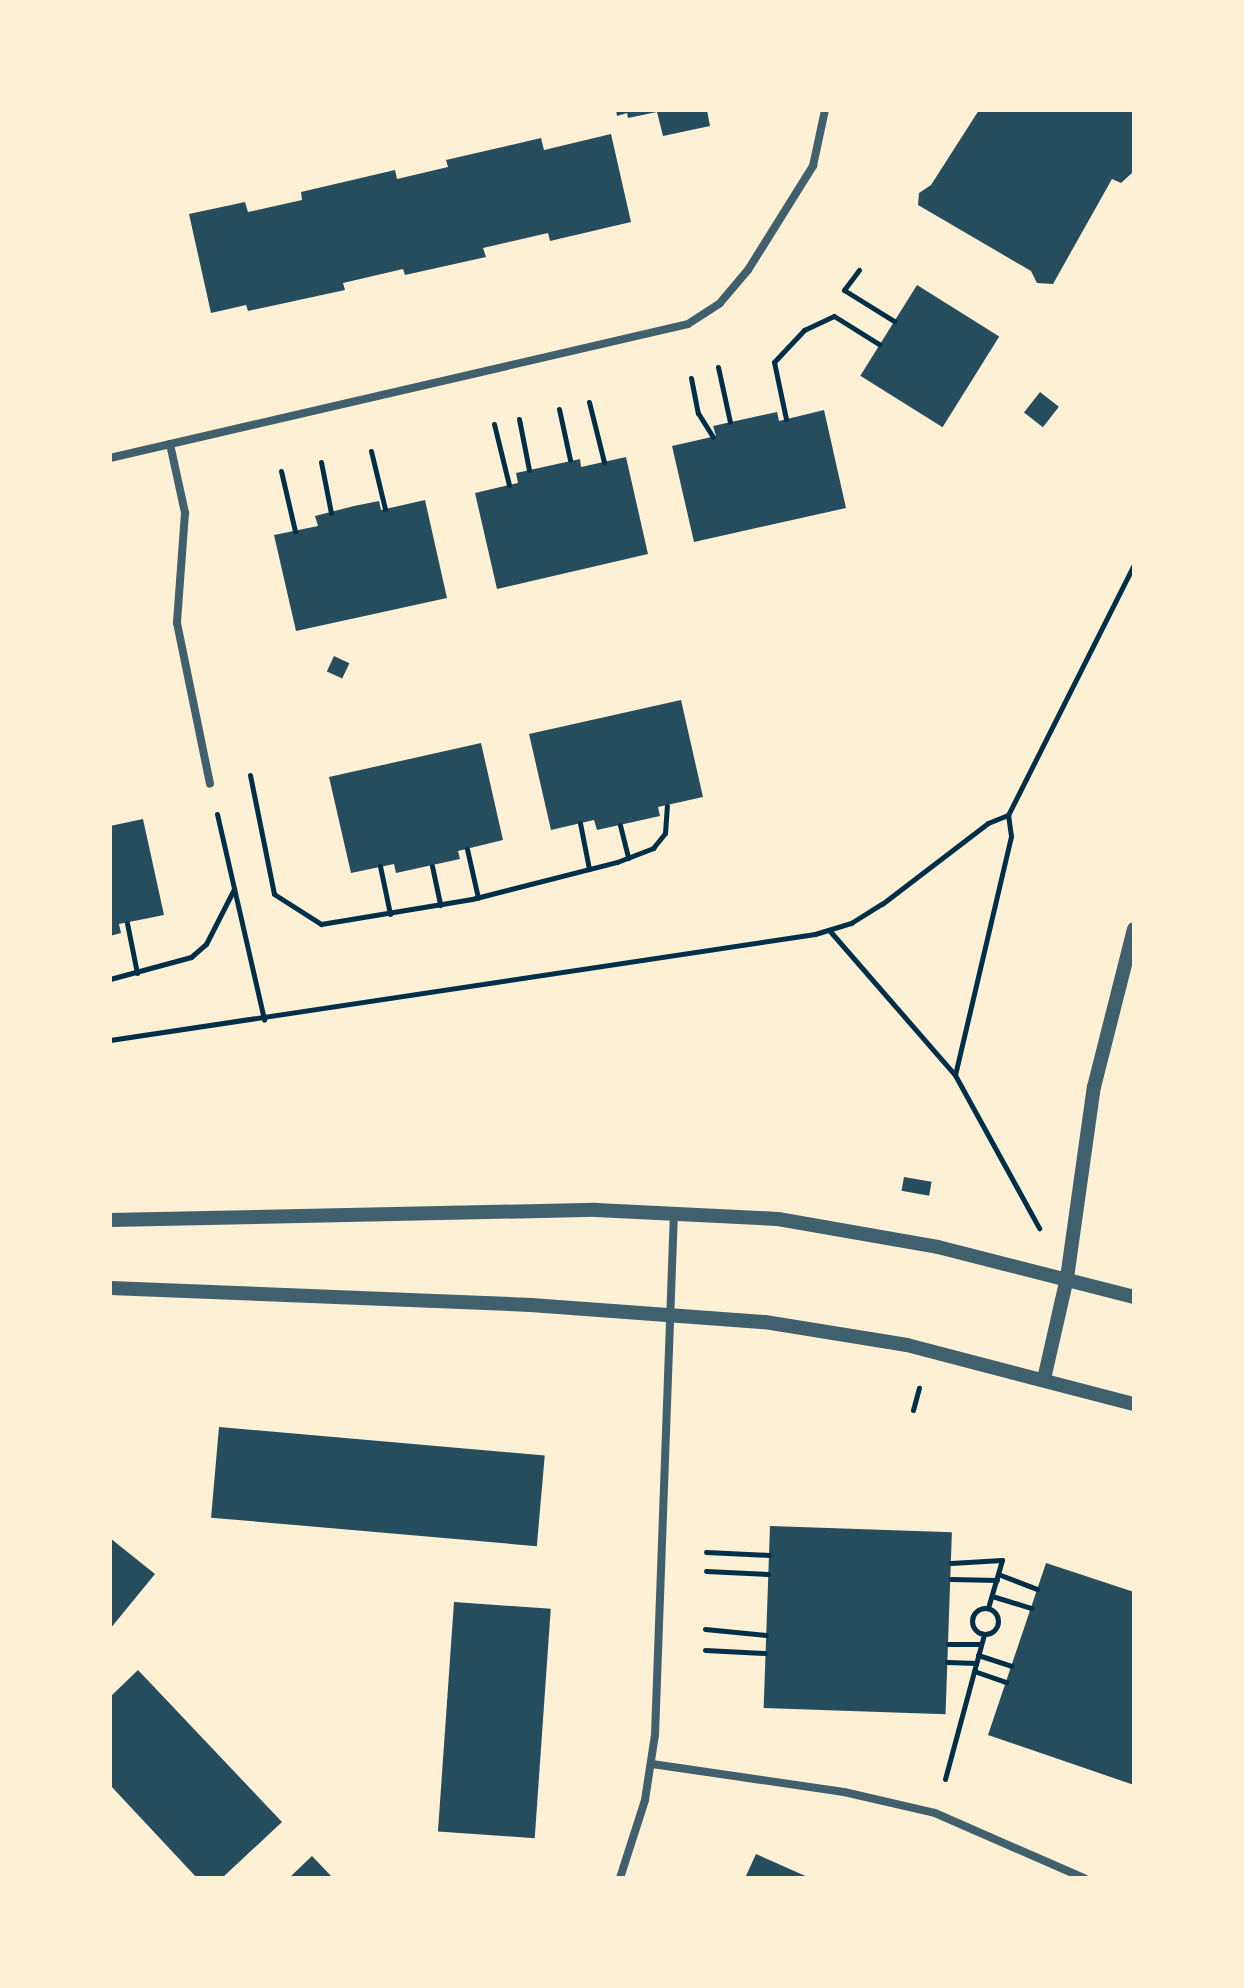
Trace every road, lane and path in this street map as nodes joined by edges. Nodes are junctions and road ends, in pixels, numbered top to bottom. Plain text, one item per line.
1 (825, 110) edge
2 (859, 270) dead end
3 (894, 321) dead end
4 (879, 344) dead end
5 (718, 367) dead end
6 (691, 378) dead end
7 (589, 402) dead end
8 (559, 409) dead end
9 (519, 419) dead end
10 (786, 419) dead end
11 (730, 422) dead end
12 (494, 424) dead end
13 (713, 437) dead end
14 (170, 444) junction
15 (371, 451) dead end
16 (110, 458) edge
17 (570, 460) dead end
18 (321, 462) dead end
19 (604, 462) dead end
20 (529, 470) dead end
21 (281, 471) dead end
22 (509, 485) dead end
23 (385, 509) dead end
24 (331, 513) dead end
25 (295, 531) dead end
26 (1134, 564) edge
27 (250, 775) dead end
28 (210, 784) dead end
29 (215, 806) dead end
30 (667, 806) dead end
31 (1008, 815) junction
32 (580, 823) dead end
33 (620, 825) dead end
34 (467, 849) dead end
35 (628, 858) junction
36 (380, 866) dead end
37 (432, 866) dead end
38 (589, 869) junction
39 (234, 888) junction
40 (478, 898) junction
41 (440, 905) junction
42 (390, 914) junction
43 (127, 923) dead end
44 (1134, 929) edge
45 (829, 930) junction
46 (137, 973) junction
47 (110, 979) edge
48 (264, 1020) junction
49 (110, 1040) edge
50 (955, 1075) junction
51 (674, 1212) junction
52 (1031, 1214) dead end
53 (110, 1220) edge
54 (1067, 1278) junction
55 (110, 1288) edge
56 (1134, 1297) edge
57 (670, 1313) junction
58 (1044, 1379) junction
59 (919, 1388) dead end
60 (1134, 1404) edge
61 (913, 1410) dead end
62 (706, 1552) dead end
63 (769, 1555) dead end
64 (951, 1563) dead end
65 (706, 1571) dead end
66 (768, 1574) dead end
67 (998, 1577) junction
68 (951, 1579) dead end
69 (1037, 1589) dead end
70 (992, 1596) junction
71 (988, 1608) junction
72 (1031, 1608) dead end
73 (705, 1629) dead end
74 (984, 1634) junction
75 (766, 1635) dead end
76 (948, 1644) dead end
77 (981, 1644) junction
78 (705, 1650) dead end
79 (765, 1653) dead end
80 (978, 1655) junction
81 (947, 1662) dead end
82 (976, 1663) junction
83 (1011, 1666) dead end
84 (974, 1671) junction
85 (1006, 1682) dead end
86 (652, 1764) junction
87 (945, 1779) dead end
88 (620, 1878) edge
89 (1084, 1878) edge

1 - 14 street
2 - 3 path
4 - 10 path
5 - 11 path
6 - 13 path
7 - 19 path
8 - 17 path
9 - 20 path
12 - 22 path
14 - 16 street
14 - 28 street
15 - 23 path
18 - 24 path
21 - 25 path
26 - 31 path
27 - 42 path
29 - 39 path
30 - 35 path
31 - 45 path
31 - 50 path
32 - 38 path
33 - 35 path
34 - 40 path
35 - 38 path
36 - 42 path
37 - 41 path
38 - 40 path
39 - 46 path
39 - 48 path
40 - 41 path
41 - 42 path
43 - 46 path
44 - 54 street
45 - 48 path
45 - 50 path
46 - 47 path
48 - 49 path
50 - 52 path
51 - 53 street
51 - 54 street
51 - 57 street
54 - 56 street
54 - 58 street
55 - 57 street
57 - 58 street
57 - 86 street
58 - 60 street
59 - 61 path
62 - 63 path
64 - 67 path
65 - 66 path
67 - 68 path
67 - 69 path
67 - 70 path
70 - 71 path
70 - 72 path
71 - 74 path
71 - 74 path
73 - 75 path
74 - 77 path
76 - 77 path
77 - 80 path
78 - 79 path
80 - 82 path
80 - 83 path
81 - 82 path
82 - 84 path
84 - 85 path
84 - 87 path
86 - 88 street
86 - 89 street

